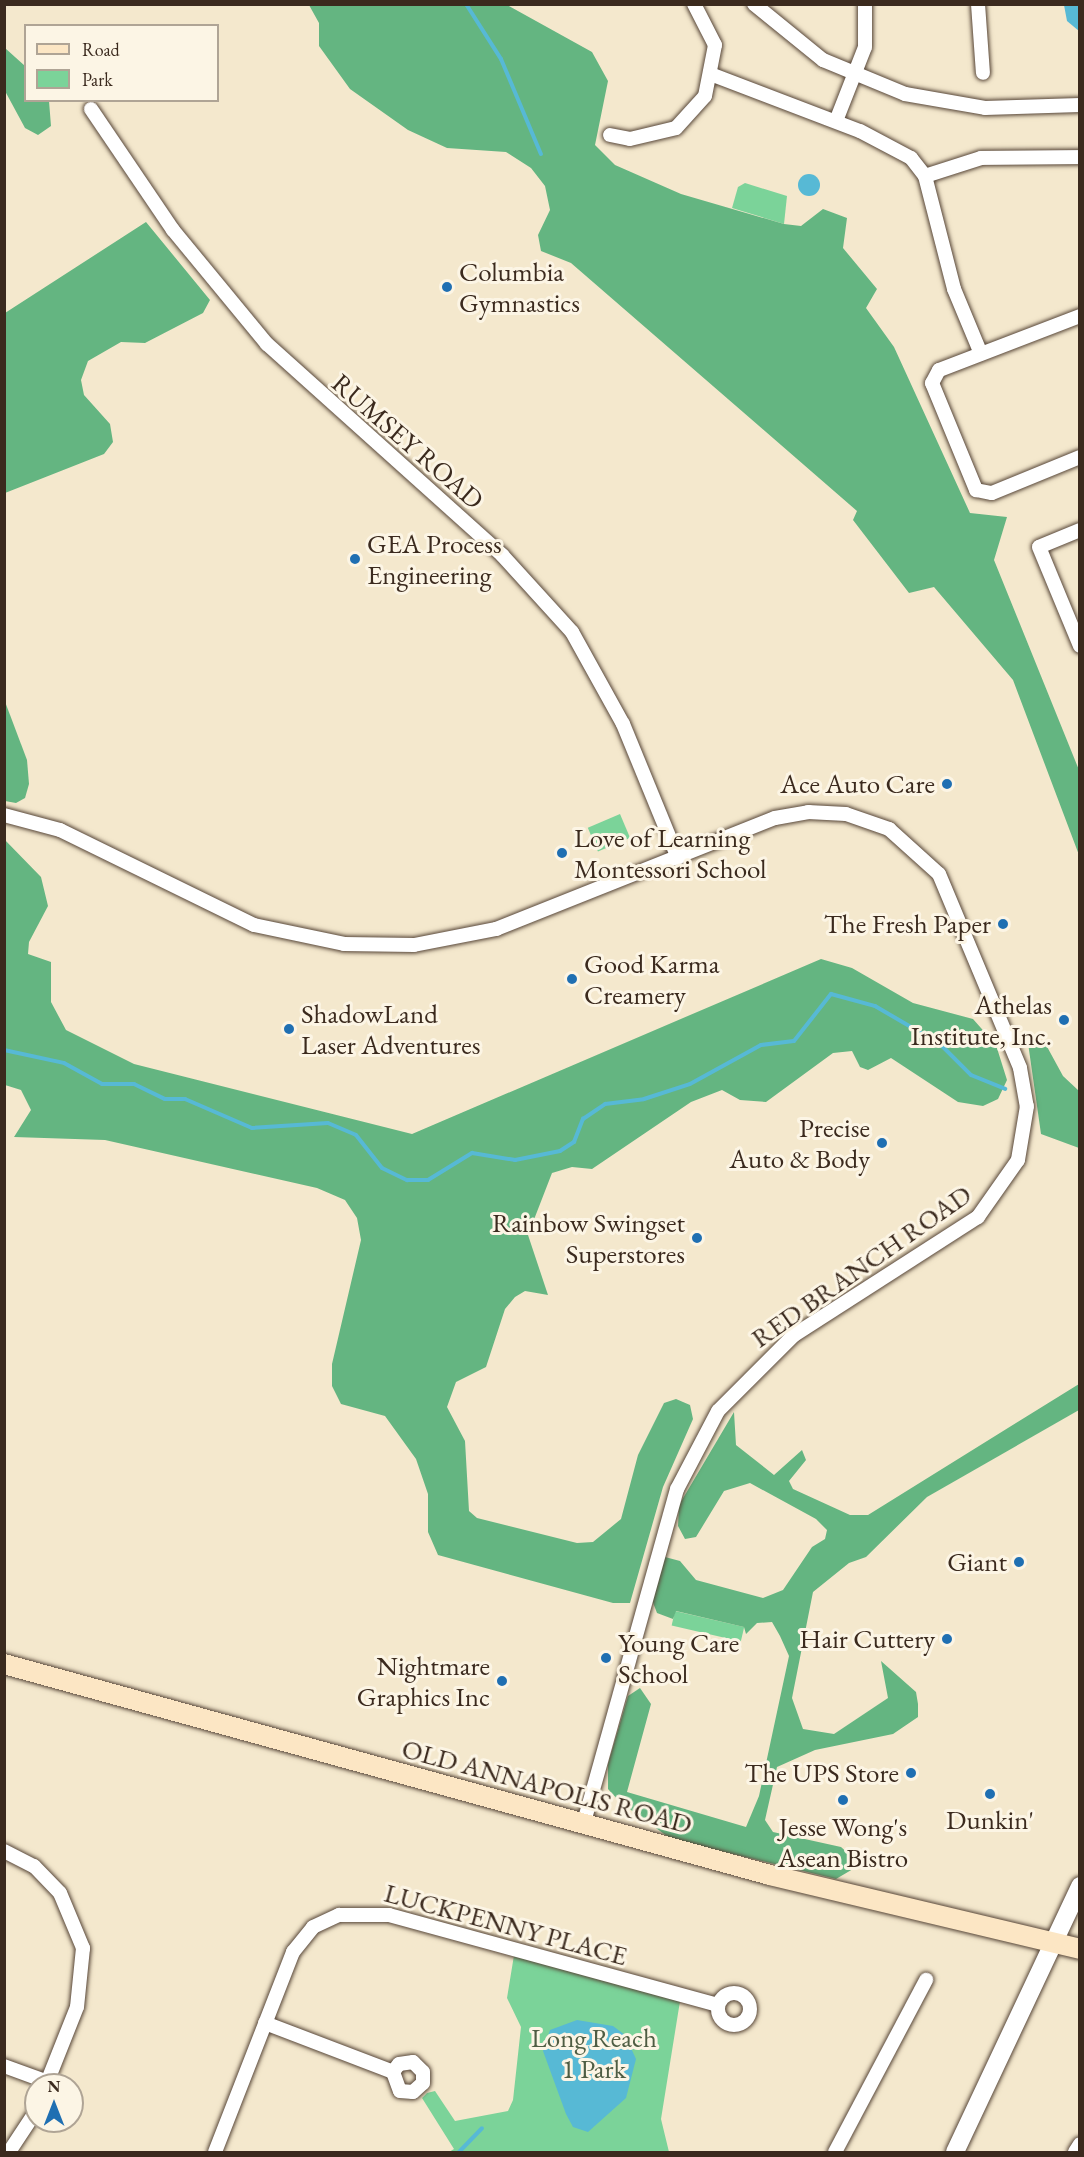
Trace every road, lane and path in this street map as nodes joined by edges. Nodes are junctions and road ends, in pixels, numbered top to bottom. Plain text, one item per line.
1 (694, 4) edge
2 (754, 4) edge
3 (865, 4) edge
4 (978, 4) edge
5 (983, 73) dead end
6 (713, 75) junction
7 (854, 76) junction
8 (1080, 105) edge
9 (91, 109) dead end
10 (836, 121) junction
11 (610, 135) dead end
12 (1080, 157) edge
13 (925, 176) junction
14 (1080, 316) edge
15 (981, 354) junction
16 (1080, 457) edge
17 (1080, 530) edge
18 (1080, 646) edge
19 (4, 815) edge
20 (678, 858) junction
21 (4, 1664) edge
22 (583, 1825) junction
23 (4, 1851) edge
24 (1080, 1886) edge
25 (1056, 1943) junction
26 (1080, 1948) edge
27 (926, 1980) dead end
28 (718, 2005) dead end
29 (265, 2023) junction
30 (4, 2066) edge
31 (393, 2072) dead end
32 (51, 2073) edge
33 (24, 2074) edge
34 (24, 2129) edge
35 (1080, 2144) edge
36 (9, 2152) edge
37 (214, 2152) edge
38 (835, 2152) edge
39 (955, 2152) edge
40 (1075, 2152) edge

1 - 6 street
2 - 7 street
3 - 7 street
4 - 5 street
6 - 10 street
6 - 11 street
7 - 8 street
7 - 10 street
9 - 20 street, RUMSEY ROAD
10 - 13 street
12 - 13 street
13 - 15 street
14 - 15 street
15 - 16 street
17 - 18 street
19 - 20 street, RED BRANCH ROAD
20 - 22 street, RED BRANCH ROAD
21 - 22 main road, OLD ANNAPOLIS ROAD
22 - 25 main road, OLD ANNAPOLIS ROAD
23 - 32 street
24 - 25 street
25 - 26 main road, OLD ANNAPOLIS ROAD
25 - 39 street
27 - 38 street
28 - 29 street, LUCKPENNY PLACE
29 - 31 street
29 - 37 street, LUCKPENNY PLACE
30 - 33 street
34 - 36 street
35 - 40 street

